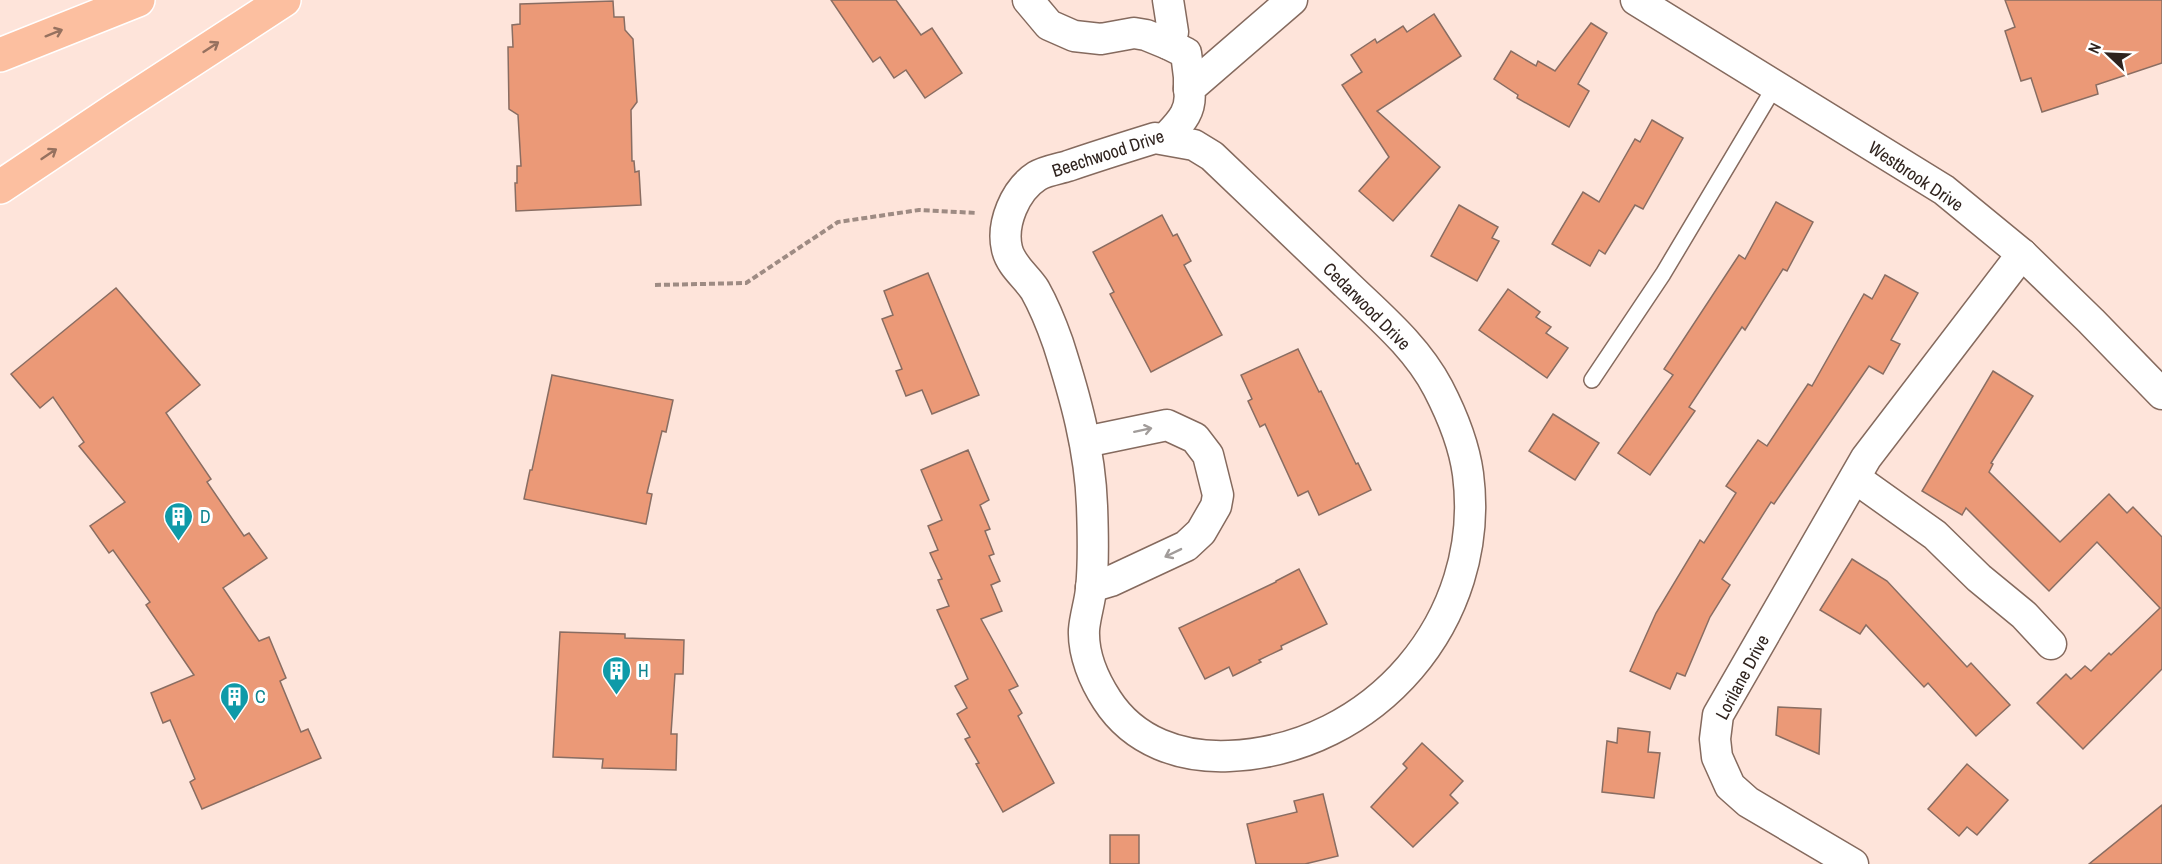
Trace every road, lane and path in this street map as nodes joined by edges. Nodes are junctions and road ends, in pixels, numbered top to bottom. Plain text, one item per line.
1 (138, 0) edge
2 (284, 0) edge
3 (1028, 0) edge
4 (1168, 0) edge
5 (1292, 0) edge
6 (1636, 0) edge
7 (1168, 44) junction
8 (0, 55) edge
9 (1775, 86) junction
10 (1189, 89) junction
11 (1166, 138) junction
12 (0, 187) edge
13 (1008, 214) junction
14 (2022, 254) junction
15 (655, 285) dead end
16 (1592, 380) dead end
17 (2162, 394) edge
18 (1085, 442) junction
19 (1855, 478) junction
20 (1091, 587) junction
21 (2051, 644) dead end
22 (1853, 864) edge

8 -> 1 highway
12 -> 2 highway
3 - 7 street, Beechwood Drive
4 - 7 street
5 - 10 street
6 - 9 street, Westbrook Drive
7 - 10 street, Beechwood Drive
9 - 14 street, Westbrook Drive
9 - 16 lane
10 - 11 street, Beechwood Drive
11 - 13 street, Beechwood Drive
11 - 20 street, Cedarwood Drive
13 - 15 path
13 - 18 street, Beechwood Drive
14 - 17 street, Westbrook Drive
14 - 19 street, Lorilane Drive
18 - 20 street, Cedarwood Drive
18 -> 20 street
19 - 21 street
19 - 22 street, Lorilane Drive

